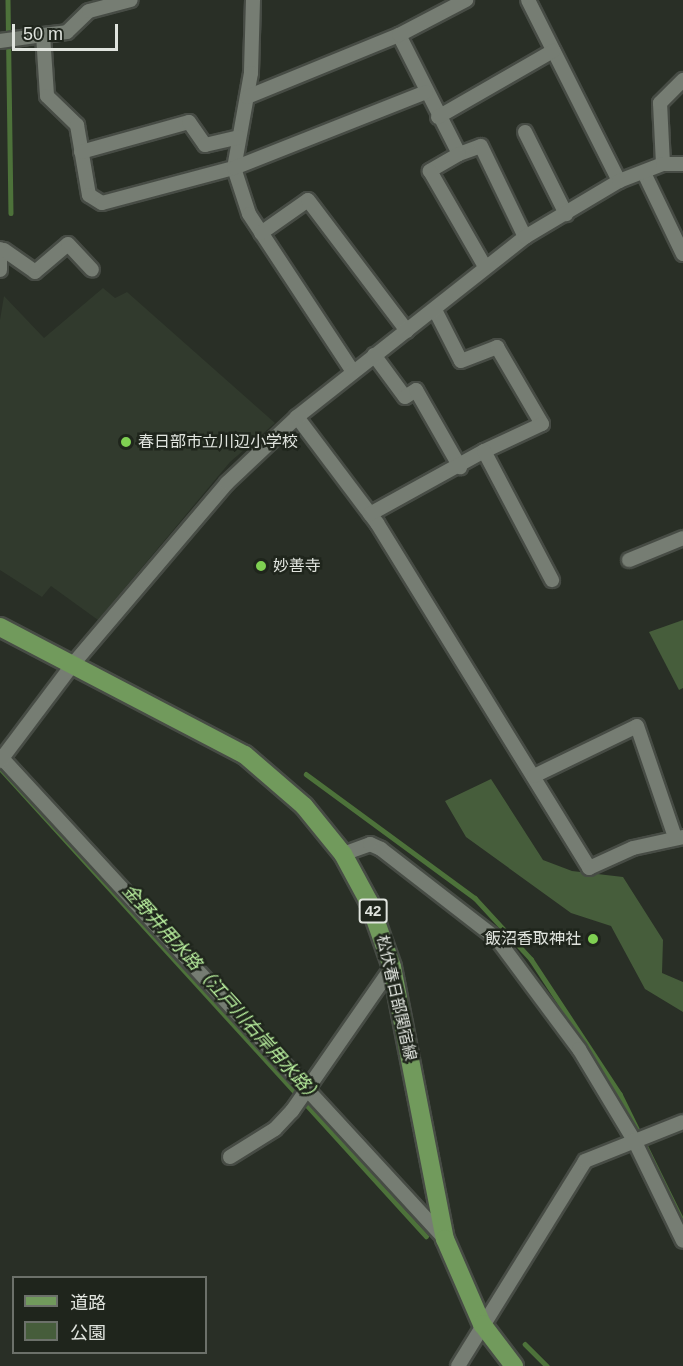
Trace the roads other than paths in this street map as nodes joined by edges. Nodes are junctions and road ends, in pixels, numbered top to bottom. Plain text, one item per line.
1 (131, 0) edge
2 (254, 0) edge
3 (466, 0) edge
4 (528, 0) edge
5 (43, 35) junction
6 (399, 35) junction
7 (0, 41) edge
8 (554, 51) junction
9 (683, 80) edge
10 (426, 92) junction
11 (247, 97) junction
12 (438, 117) junction
13 (525, 132) dead end
14 (239, 137) junction
15 (81, 152) junction
16 (459, 154) junction
17 (663, 164) junction
18 (683, 164) edge
19 (234, 168) junction
20 (644, 173) junction
21 (619, 181) junction
22 (566, 214) junction
23 (261, 233) junction
24 (525, 237) junction
25 (2, 249) edge
26 (683, 254) edge
27 (484, 265) junction
28 (0, 270) edge
29 (92, 270) dead end
30 (435, 310) junction
31 (407, 331) junction
32 (374, 354) junction
33 (352, 370) junction
34 (297, 417) junction
35 (484, 451) junction
36 (460, 468) junction
37 (370, 514) junction
38 (683, 538) edge
39 (629, 560) dead end
40 (552, 580) dead end
41 (0, 627) edge
42 (73, 664) junction
43 (1, 759) edge
44 (534, 776) junction
45 (679, 837) edge
46 (343, 854) junction
47 (392, 967) junction
48 (306, 1092) junction
49 (683, 1122) edge
50 (634, 1140) junction
51 (230, 1157) dead end
52 (445, 1239) junction
53 (683, 1241) edge
54 (482, 1324) junction
55 (458, 1366) edge
56 (514, 1366) edge

1 - 5 street
2 - 11 street
3 - 6 street
4 - 8 street
5 - 7 street
5 - 15 street
6 - 10 street
6 - 11 street
8 - 12 street
8 - 21 street
9 - 17 street
10 - 12 street
10 - 19 street
11 - 14 street
12 - 16 street
13 - 22 street
14 - 15 street
14 - 19 street
15 - 19 street
16 - 24 street
16 - 27 street
17 - 18 street
17 - 20 street
19 - 23 street
20 - 21 street
20 - 26 street
21 - 22 street
22 - 24 street
23 - 31 street
23 - 33 street
24 - 27 street
25 - 28 street
25 - 29 street
27 - 30 street
30 - 31 street
30 - 35 street
31 - 32 street
32 - 33 street
32 - 36 street
33 - 34 street
34 - 37 street
34 - 42 street
35 - 36 street
35 - 40 street
36 - 37 street
37 - 44 street
38 - 39 street
41 - 42 main road, 松伏春日部関宿線 / 42
42 - 43 street
42 - 46 main road, 松伏春日部関宿線 / 42
43 - 48 street
44 - 45 street
44 - 45 street
46 - 47 main road, 松伏春日部関宿線 / 42
46 - 50 street
47 - 48 street
47 - 52 main road, 松伏春日部関宿線 / 42
48 - 51 street
48 - 52 street
49 - 50 street
50 - 53 street
50 - 54 street
52 - 54 main road, 松伏春日部関宿線 / 42
54 - 55 street
54 - 56 main road, 松伏春日部関宿線 / 42

